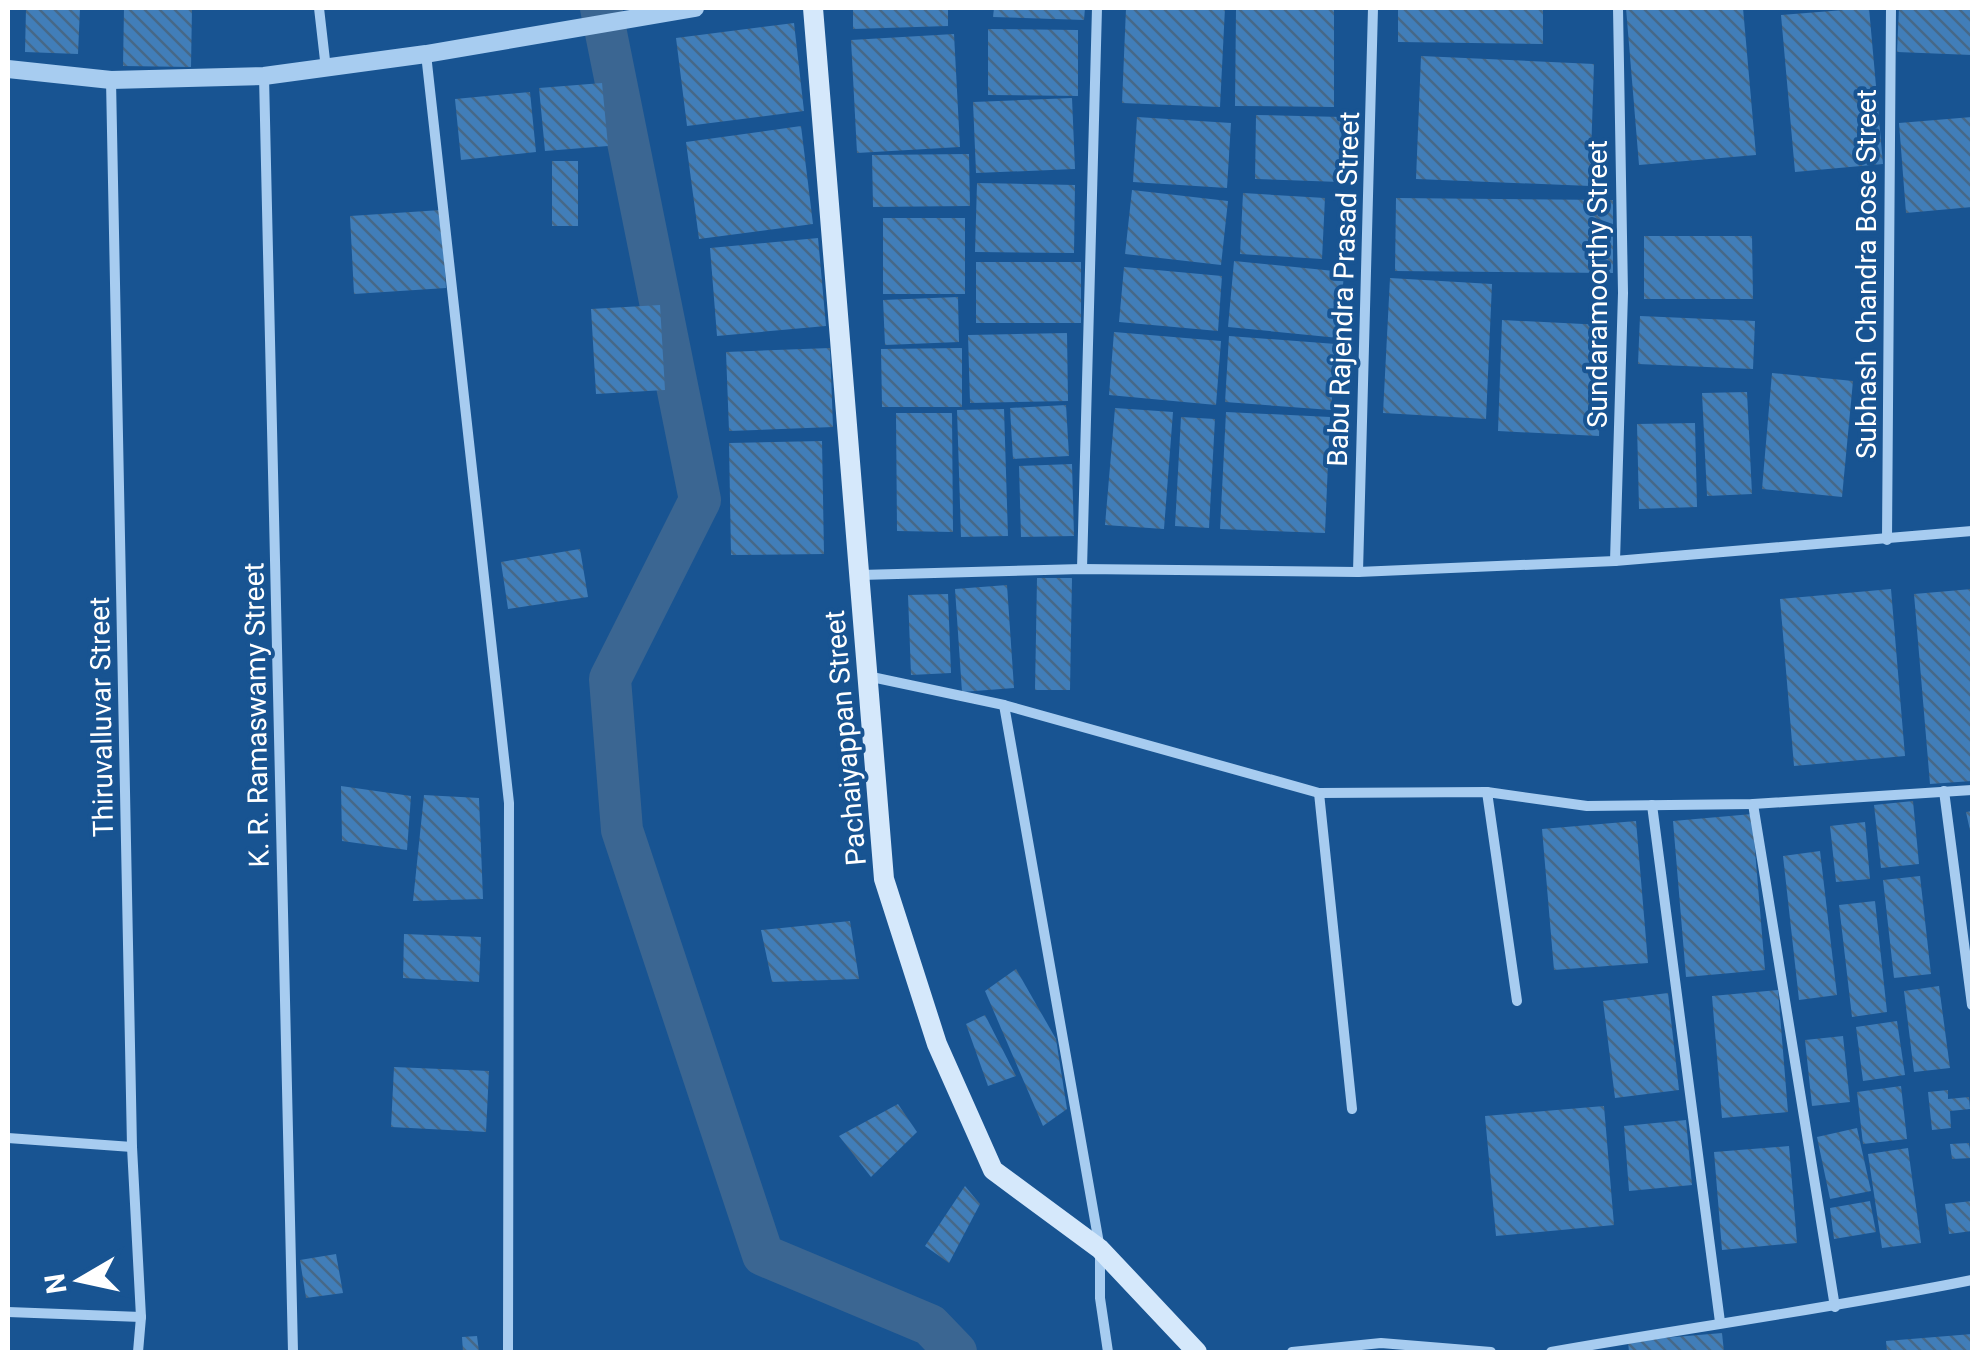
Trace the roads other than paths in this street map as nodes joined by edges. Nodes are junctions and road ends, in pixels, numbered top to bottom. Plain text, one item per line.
1 (320, 8) edge
2 (695, 8) edge
3 (812, 8) edge
4 (1098, 8) edge
5 (1373, 8) edge
6 (1618, 8) edge
7 (1891, 8) edge
8 (426, 54) junction
9 (8, 69) edge
10 (326, 70) junction
11 (264, 76) junction
12 (111, 80) junction
13 (1972, 531) edge
14 (1887, 540) junction
15 (1615, 561) junction
16 (1082, 569) junction
17 (1358, 572) junction
18 (859, 576) junction
19 (867, 676) junction
20 (1004, 705) junction
21 (1972, 790) edge
22 (1319, 792) junction
23 (1487, 792) junction
24 (1944, 792) junction
25 (1754, 804) junction
26 (1652, 805) junction
27 (1517, 1001) dead end
28 (1972, 1005) edge
29 (1352, 1109) dead end
30 (8, 1138) edge
31 (132, 1147) junction
32 (1100, 1249) junction
33 (1972, 1280) edge
34 (1834, 1308) junction
35 (8, 1312) edge
36 (141, 1317) junction
37 (1720, 1322) junction
38 (138, 1352) edge
39 (293, 1352) edge
40 (508, 1352) edge
41 (1108, 1352) edge
42 (1198, 1352) edge
43 (1292, 1352) edge
44 (1491, 1352) edge
45 (1552, 1352) edge

1 - 10 street
2 - 8 street
3 - 18 main road, Pachaiyappan Street
4 - 16 street
5 - 17 street, Babu Rajendra Prasad Street
6 - 15 street, Sundaramoorthy Street
7 - 14 street, Subhash Chandra Bose Street
8 - 10 street
8 - 40 street
9 - 12 street
10 - 11 street
11 - 12 street
11 - 39 street, K. R. Ramaswamy Street
12 - 31 street, Thiruvalluvar Street
13 - 14 street
14 - 15 street
15 - 17 street
16 - 17 street
16 - 18 street
18 - 19 main road, Pachaiyappan Street
19 - 20 street
19 - 32 main road, Pachaiyappan Street
20 - 22 street
20 - 32 street
21 - 24 street
22 - 23 street
22 - 29 street
23 - 26 street
23 - 27 street
24 - 25 street
24 - 28 street
25 - 26 street
25 - 34 street
26 - 37 street
30 - 31 street
31 - 36 street, Thiruvalluvar Street
32 - 41 street
32 - 42 main road, Pachaiyappan Street
33 - 34 street
34 - 37 street
35 - 36 street
36 - 38 street, Thiruvalluvar Street
37 - 45 street
43 - 44 street

